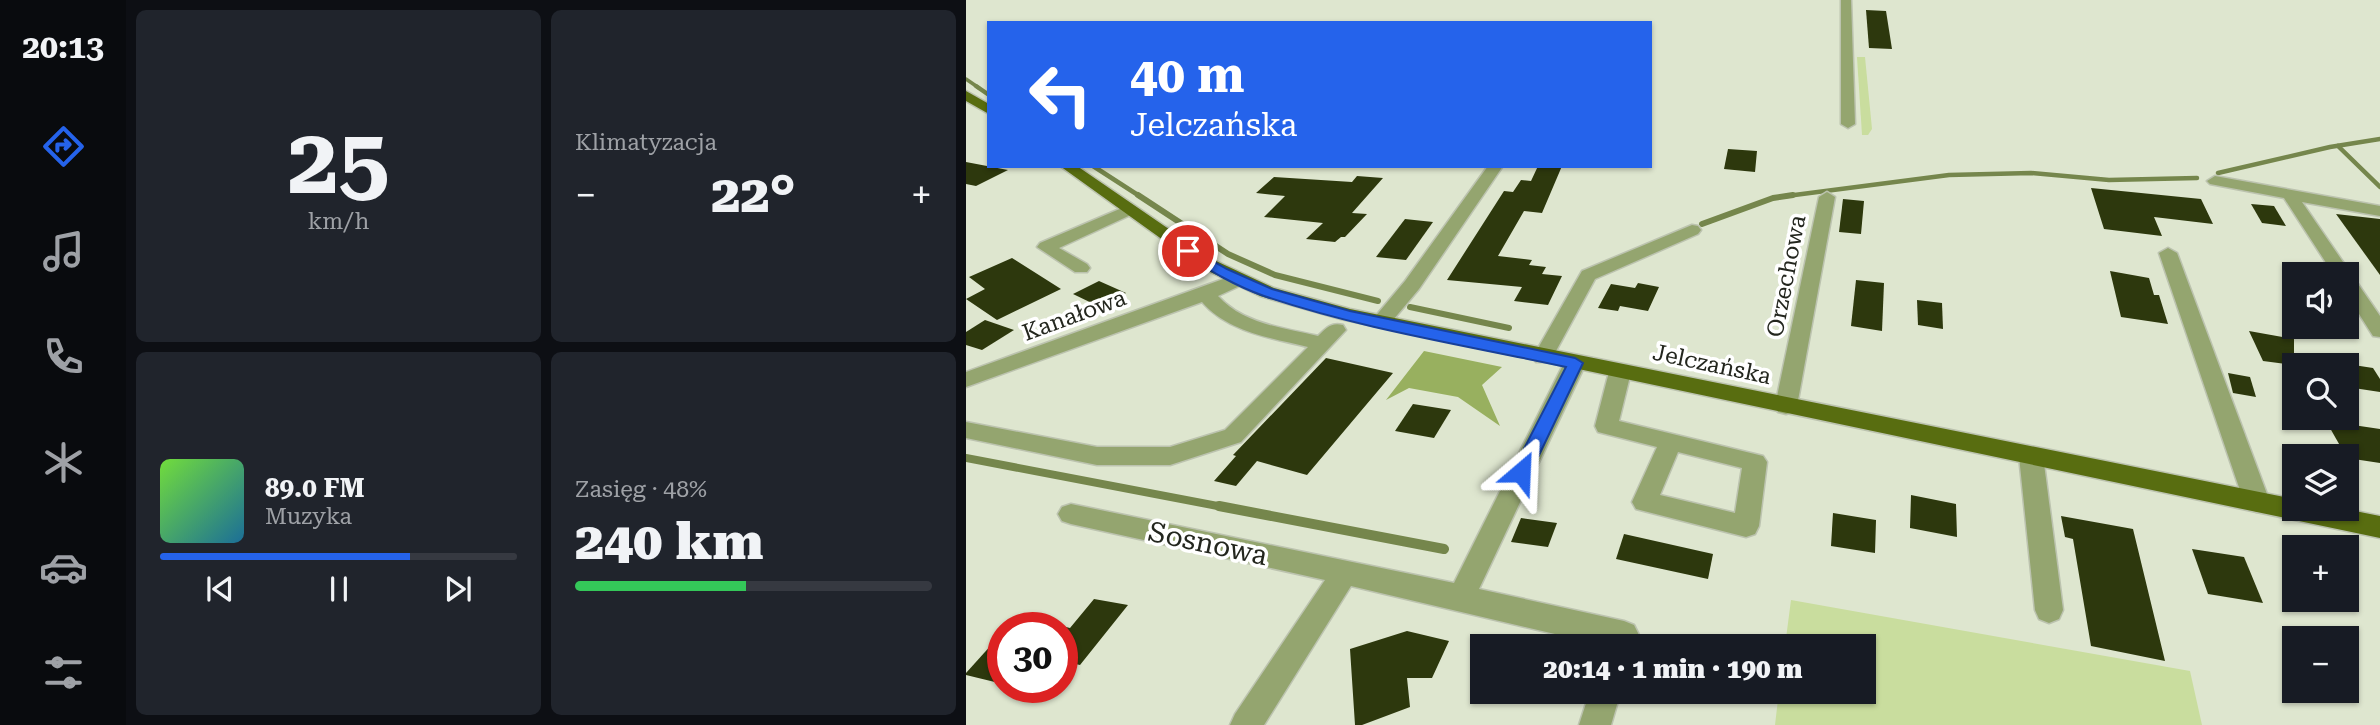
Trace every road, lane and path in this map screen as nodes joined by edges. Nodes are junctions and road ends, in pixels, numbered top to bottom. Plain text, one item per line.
1 (1846, 0) edge
2 (966, 95) edge
3 (987, 109) edge
4 (1848, 124) dead end
5 (1071, 168) edge
6 (1495, 168) edge
7 (2215, 181) dead end
8 (1827, 197) dead end
9 (2291, 197) junction
10 (1129, 210) junction
11 (2380, 211) edge
12 (1692, 230) dead end
13 (2168, 253) dead end
14 (2334, 262) edge
15 (1081, 268) dead end
16 (1237, 280) junction
17 (1206, 294) junction
18 (2359, 299) edge
19 (1381, 322) junction
20 (2380, 331) edge
21 (1544, 357) junction
22 (1575, 363) junction
23 (1620, 372) junction
24 (966, 380) edge
25 (1786, 406) junction
26 (966, 430) edge
27 (1671, 442) junction
28 (2031, 456) junction
29 (2257, 502) junction
30 (1071, 514) dead end
31 (2380, 527) edge
32 (1345, 572) junction
33 (1461, 597) junction
34 (2049, 610) dead end
35 (1620, 634) edge
36 (1602, 704) edge
37 (1246, 725) edge
38 (1595, 725) edge

1 - 4 street
2 - 3 main road
5 - 10 main road, Jelczańska
6 - 19 street
7 - 9 street
8 - 25 street, Orzechowa
9 - 11 street
9 - 14 street
10 - 15 street
10 - 16 main road, Jelczańska
12 - 21 street
13 - 29 street
16 - 17 street, Kanałowa
16 - 19 main road, Jelczańska
17 - 24 street, Kanałowa
17 - 26 street
18 - 20 street
19 - 21 main road, Jelczańska
21 - 22 main road, Jelczańska
22 - 23 main road, Jelczańska
22 - 33 street
23 - 25 main road, Jelczańska
23 - 27 street
25 - 28 main road, Jelczańska
27 - 27 street
28 - 29 main road, Jelczańska
28 - 34 street
29 - 31 main road, Jelczańska
30 - 32 street, Sosnowa
32 - 33 street, Sosnowa
32 - 37 street
33 - 35 street, Sosnowa
36 - 38 street

